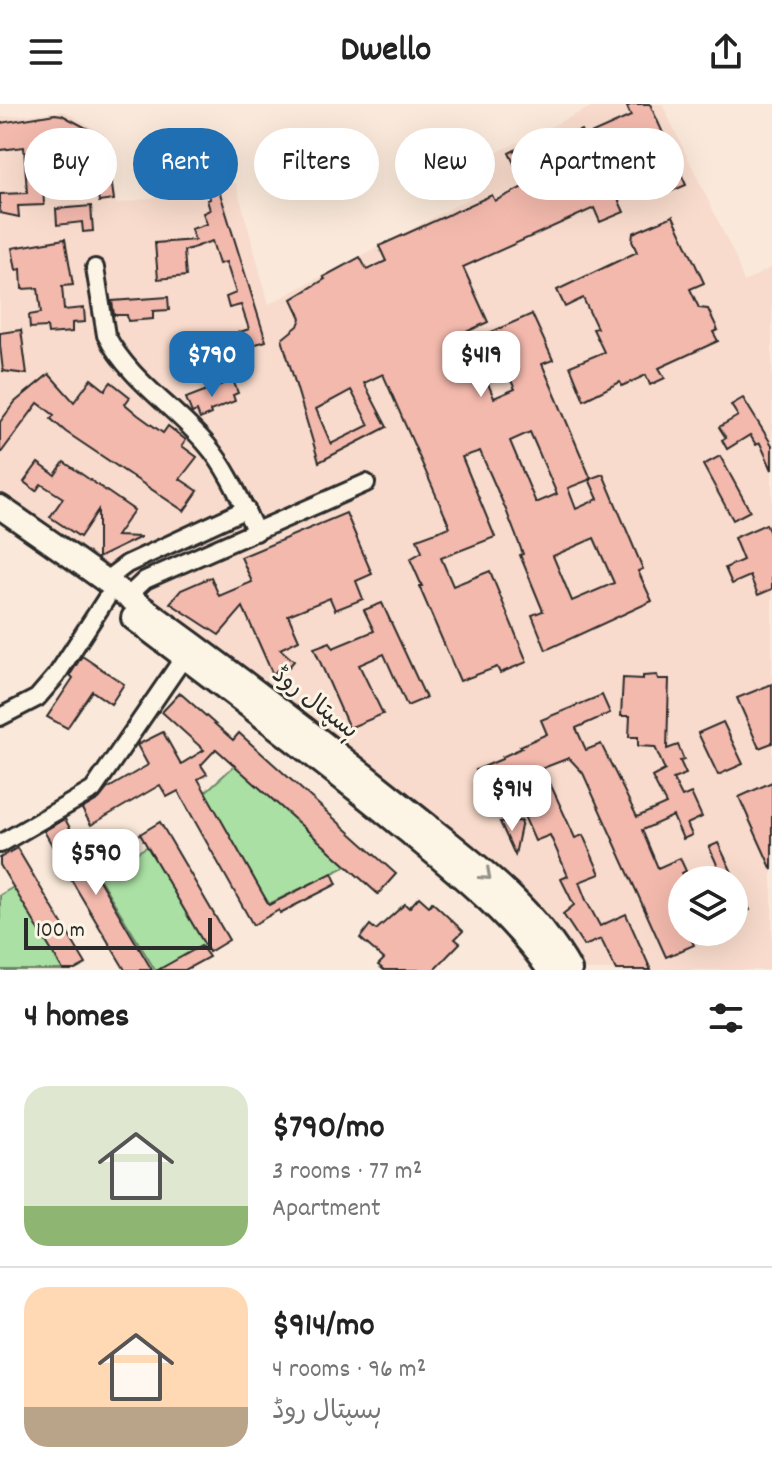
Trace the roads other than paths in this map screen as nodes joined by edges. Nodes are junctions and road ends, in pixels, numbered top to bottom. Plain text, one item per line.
1 (95, 268) dead end
2 (366, 483) dead end
3 (0, 507) edge
4 (246, 509) junction
5 (0, 525) edge
6 (256, 532) junction
7 (114, 592) junction
8 (184, 657) junction
9 (0, 717) edge
10 (0, 844) edge
11 (549, 970) edge
12 (570, 970) edge

1 - 4 street
2 - 6 street
3 - 7 main road, ہسپتال روڈ
4 - 6 street
4 - 7 street
5 - 7 main road, ہسپتال روڈ
6 - 7 street
7 - 8 main road, ہسپتال روڈ
7 - 9 street
7 -> 12 main road, ہسپتال روڈ
8 - 10 street
8 - 11 main road, ہسپتال روڈ

